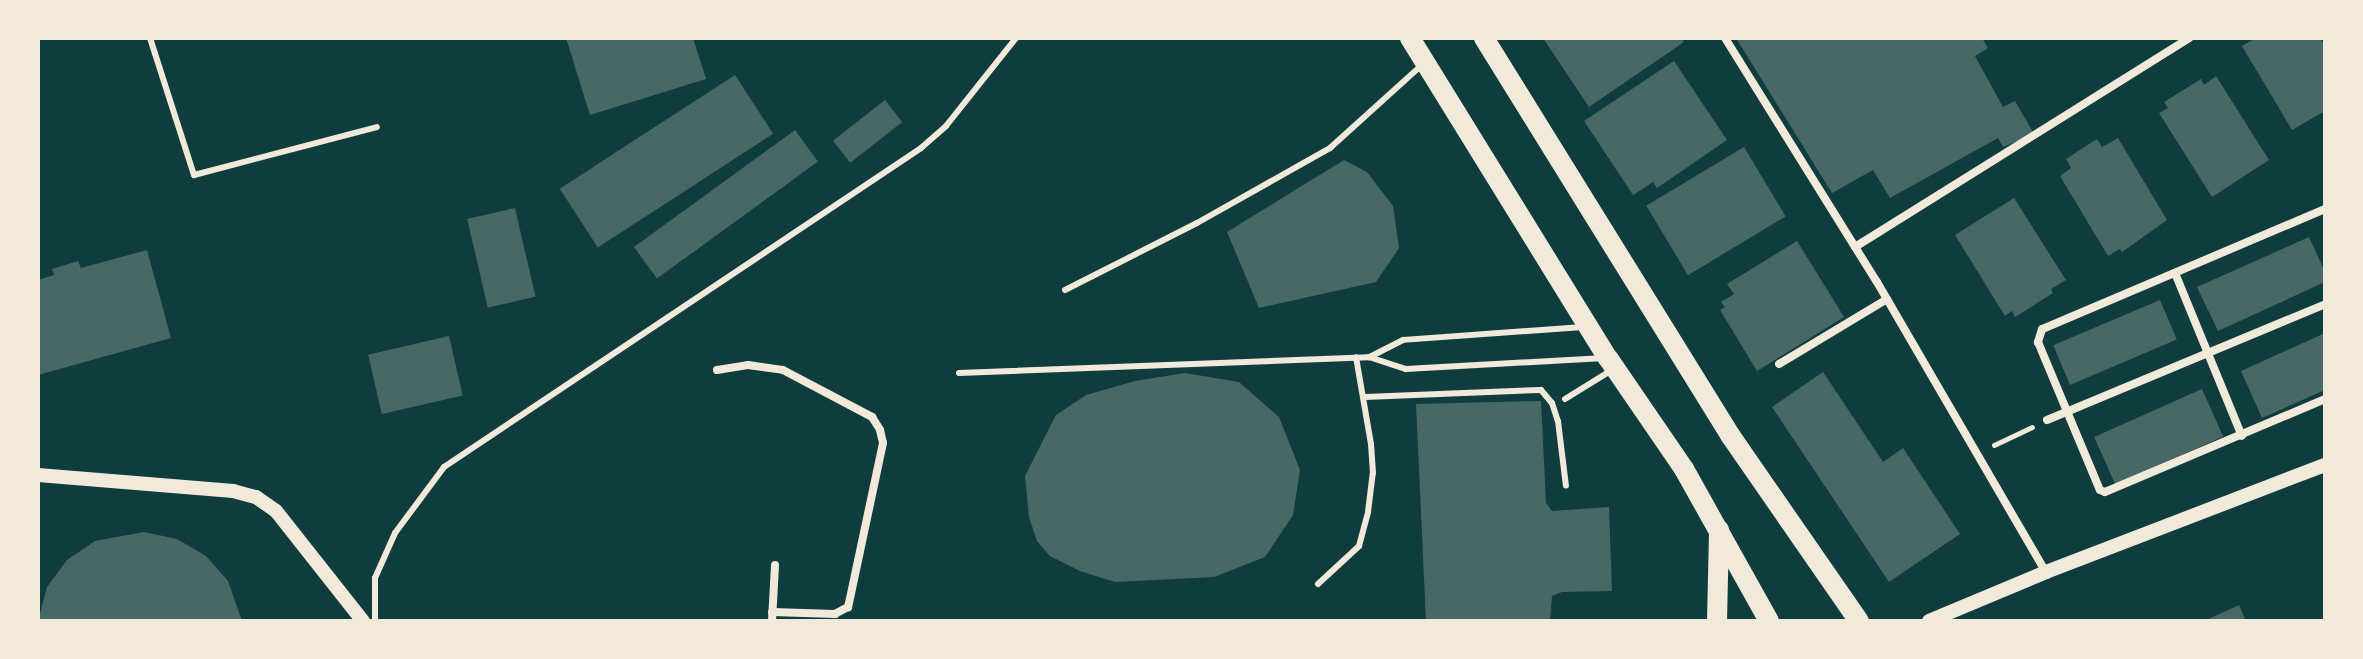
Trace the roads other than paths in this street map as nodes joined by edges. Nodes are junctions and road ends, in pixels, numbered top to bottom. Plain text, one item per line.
1 (150, 38) edge
2 (1016, 38) edge
3 (1410, 38) edge
4 (1484, 38) edge
5 (1725, 38) edge
6 (2189, 38) edge
7 (1426, 61) junction
8 (377, 127) dead end
9 (2325, 209) edge
10 (1855, 247) junction
11 (2175, 273) junction
12 (1065, 290) dead end
13 (1887, 299) junction
14 (2325, 304) edge
15 (1589, 327) junction
16 (2208, 353) junction
17 (1356, 357) junction
18 (1369, 357) junction
19 (1612, 363) junction
20 (1779, 364) dead end
21 (717, 370) dead end
22 (959, 373) dead end
23 (1365, 397) junction
24 (1565, 399) dead end
25 (2325, 399) edge
26 (2066, 412) junction
27 (2047, 420) road end
28 (2242, 436) junction
29 (2325, 465) edge
30 (38, 475) edge
31 (1566, 486) dead end
32 (1719, 530) junction
33 (775, 565) dead end
34 (2046, 572) junction
35 (1318, 584) dead end
36 (772, 616) edge
37 (363, 621) edge
38 (375, 621) edge
39 (1717, 621) edge
40 (1769, 621) edge
41 (1859, 621) edge
42 (1929, 621) edge

1 - 8 lane
2 - 38 lane
3 - 7 main road
4 - 41 main road
5 - 10 street
6 - 10 street
7 - 12 lane
7 - 15 main road
9 - 11 street
10 - 13 street
11 - 16 street
11 - 26 street
13 - 20 street
13 - 34 street
14 - 16 street
15 - 18 lane
15 - 19 main road
16 - 26 street
16 - 28 street
17 - 18 lane
17 - 22 lane
17 - 23 lane
18 - 19 lane
19 - 24 lane
19 - 32 main road
21 - 36 street
23 - 31 lane
23 - 35 lane
25 - 28 street
26 - 27 street
26 - 28 street
29 - 34 street
30 - 37 street
32 - 39 main road
32 - 40 main road
33 - 36 street
34 - 42 street

